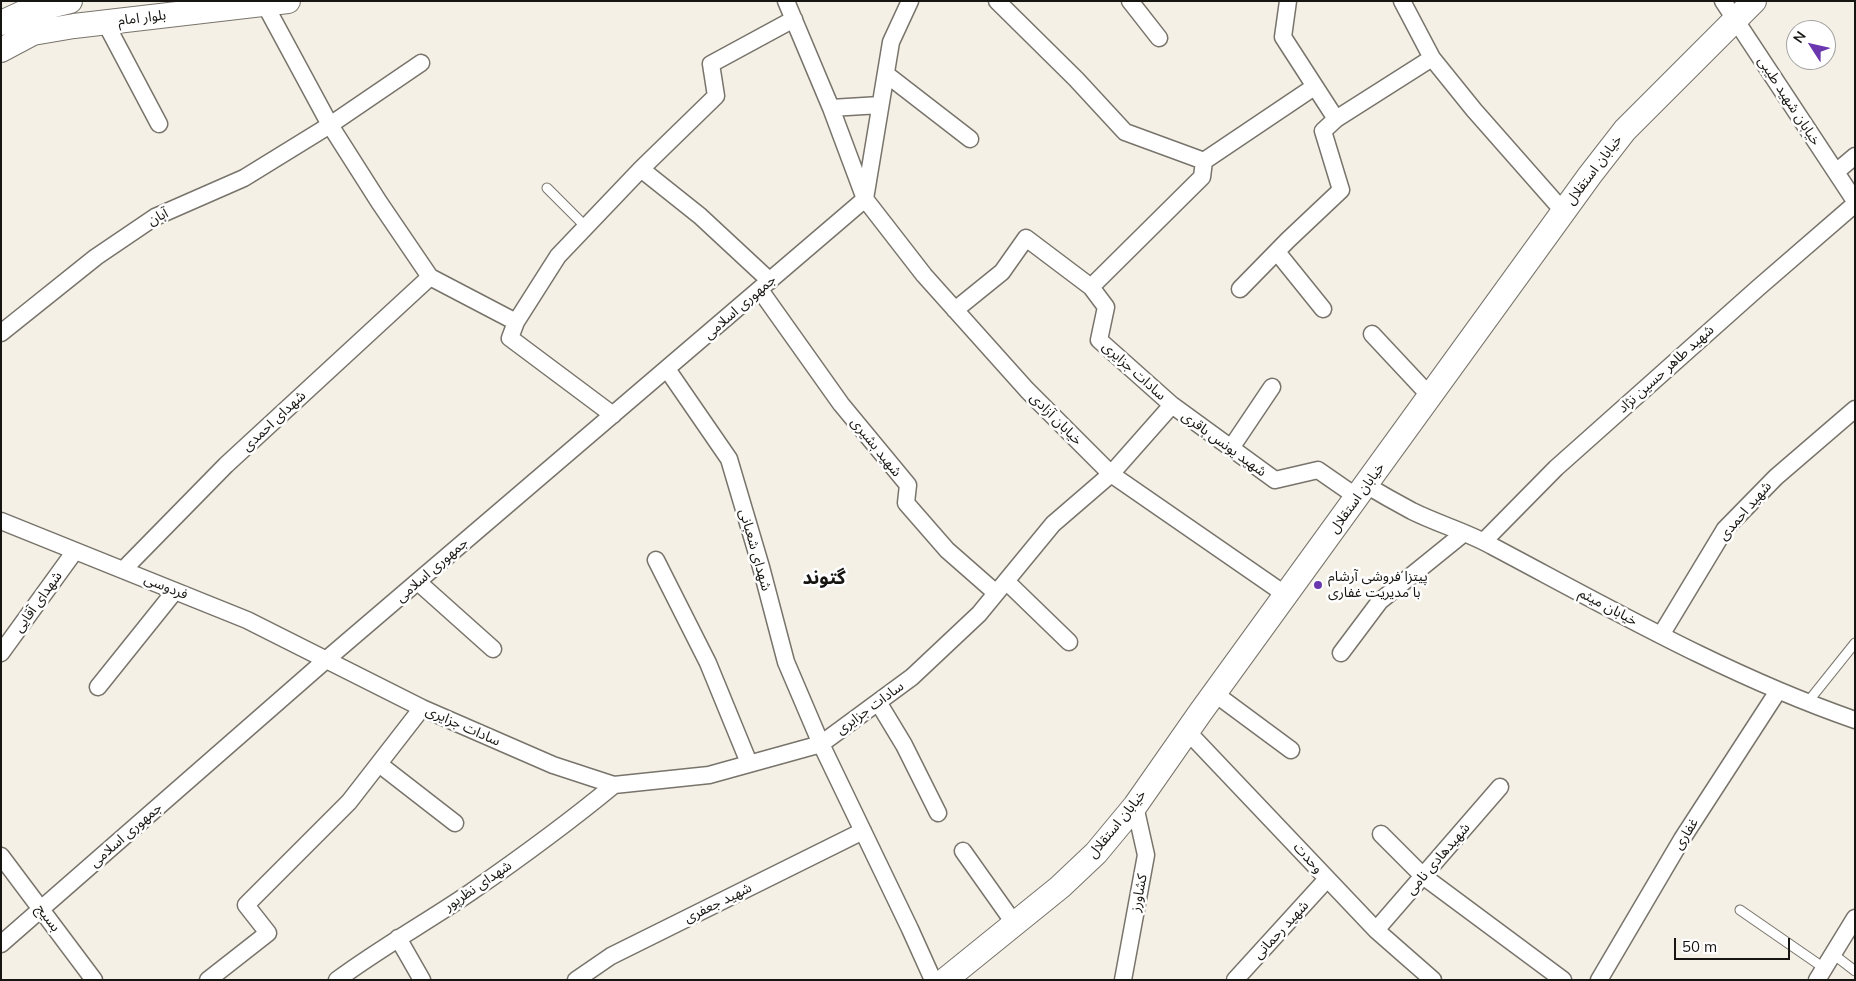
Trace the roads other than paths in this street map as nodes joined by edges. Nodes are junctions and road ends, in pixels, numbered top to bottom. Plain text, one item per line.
1 (70, 1) edge
2 (288, 1) edge
3 (786, 1) edge
4 (910, 1) edge
5 (997, 1) edge
6 (1130, 1) edge
7 (1288, 1) edge
8 (1402, 1) edge
9 (1754, 1) edge
10 (264, 2) edge
11 (1730, 11) edge
12 (794, 19) junction
13 (105, 22) junction
14 (1, 23) edge
15 (1159, 38) dead end
16 (1, 50) edge
17 (1432, 58) junction
18 (421, 64) dead end
19 (886, 74) junction
20 (1314, 86) junction
21 (880, 105) junction
22 (830, 108) junction
23 (1336, 119) junction
24 (159, 124) dead end
25 (330, 125) junction
26 (970, 140) dead end
27 (1855, 156) edge
28 (1204, 161) junction
29 (641, 169) junction
30 (1836, 172) junction
31 (546, 188) dead end
32 (865, 200) junction
33 (1855, 202) edge
34 (1563, 211) junction
35 (586, 227) junction
36 (1277, 252) junction
37 (430, 277) junction
38 (765, 285) junction
39 (1091, 287) junction
40 (1240, 290) dead end
41 (1323, 309) dead end
42 (955, 310) junction
43 (516, 322) junction
44 (1, 333) edge
45 (1372, 334) dead end
46 (667, 370) junction
47 (1272, 387) dead end
48 (1430, 396) junction
49 (1172, 406) junction
50 (1855, 410) edge
51 (613, 416) junction
52 (1231, 448) junction
53 (1111, 474) junction
54 (1362, 491) junction
55 (1, 521) edge
56 (1464, 533) junction
57 (1484, 542) junction
58 (75, 551) junction
59 (656, 560) dead end
60 (123, 570) junction
61 (418, 582) junction
62 (1001, 587) junction
63 (175, 591) junction
64 (1286, 595) junction
65 (1661, 635) junction
66 (1069, 642) dead end
67 (1855, 643) edge
68 (493, 649) dead end
69 (1, 652) edge
70 (1341, 654) dead end
71 (327, 659) junction
72 (98, 686) dead end
73 (1778, 691) junction
74 (1214, 693) junction
75 (878, 702) junction
76 (1807, 704) junction
77 (422, 708) junction
78 (1855, 720) edge
79 (1187, 731) junction
80 (821, 744) junction
81 (1291, 750) dead end
82 (749, 763) junction
83 (379, 764) junction
84 (614, 785) junction
85 (1500, 787) dead end
86 (1135, 806) junction
87 (938, 813) dead end
88 (455, 823) dead end
89 (863, 831) junction
90 (1381, 834) dead end
91 (963, 851) dead end
92 (3, 863) edge
93 (1423, 876) junction
94 (1327, 879) junction
95 (41, 909) junction
96 (1740, 910) dead end
97 (1855, 918) edge
98 (1014, 924) junction
99 (1376, 930) junction
100 (398, 938) junction
101 (1, 944) edge
102 (1833, 954) junction
103 (1855, 971) edge
104 (1821, 974) edge
105 (94, 980) edge
106 (208, 980) edge
107 (337, 980) edge
108 (422, 980) edge
109 (576, 980) edge
110 (933, 980) edge
111 (945, 980) edge
112 (1123, 980) edge
113 (1235, 980) edge
114 (1433, 980) edge
115 (1563, 980) edge
116 (1599, 980) edge

1 - 14 street
2 - 10 street, بلوار امام
3 - 12 street
4 - 19 street
5 - 28 street
6 - 15 street
7 - 20 street
8 - 17 street
9 - 11 street, خیابان استقلال
10 - 13 street, بلوار امام
10 - 25 street
11 - 30 street, خیابان شهید طیبی
11 - 34 street, خیابان استقلال
12 - 22 street
12 - 29 street
13 - 16 street, بلوار امام
13 - 24 street
17 - 23 street
17 - 34 street
18 - 25 street, آبان
19 - 21 street
19 - 26 street
20 - 23 street
20 - 28 street
21 - 22 street
21 - 32 street
22 - 32 street
23 - 36 street
25 - 37 street
25 - 44 street, آبان
27 - 30 street
28 - 39 street
29 - 35 street
29 - 38 street, شهید بشیری
30 - 33 street, خیابان شهید طیبی
31 - 35 lane
32 - 38 street, جمهوری اسلامی
32 - 42 street, خیابان آزادی
33 - 57 street, شهید طاهر حسین نژاد
34 - 48 street, خیابان استقلال
35 - 43 street
36 - 40 street
36 - 41 street
37 - 43 street
37 - 60 street, شهدای احمدی
38 - 46 street, جمهوری اسلامی
38 - 62 street, شهید بشیری
39 - 42 street
39 - 49 street, سادات جزایری
42 - 53 street, خیابان آزادی
43 - 51 street
45 - 48 street
46 - 51 street, جمهوری اسلامی
46 - 80 street, شهدای شعبانی
47 - 52 street
48 - 54 street, خیابان استقلال
49 - 52 street, شهید یونس باقری
49 - 53 street, سادات جزایری
50 - 65 street, شهید احمدی
51 - 61 street, جمهوری اسلامی
52 - 54 street, شهید یونس باقری
53 - 62 street, سادات جزایری
53 - 64 street, خیابان آزادی
54 - 56 street, خیابان میثم
54 - 64 street, خیابان استقلال
55 - 58 street, فردوسی
56 - 57 street, خیابان میثم
56 - 70 street
57 - 65 street, خیابان میثم
58 - 60 street, فردوسی
58 - 69 street, شهدای آقایی
59 - 82 street
60 - 63 street, فردوسی
61 - 68 street
61 - 71 street, جمهوری اسلامی
62 - 66 street, شهید بشیری
62 - 75 street, سادات جزایری
63 - 71 street, فردوسی
63 - 72 street
64 - 74 street, خیابان استقلال
65 - 73 street, خیابان میثم
67 - 76 lane
71 - 77 street, سادات جزایری
71 - 95 street, جمهوری اسلامی
73 - 76 street, خیابان میثم
73 - 116 street, غفاری
74 - 79 street, خیابان استقلال
74 - 81 street
75 - 80 street, سادات جزایری
75 - 87 street
76 - 78 street, خیابان میثم
77 - 83 street
77 - 84 street, سادات جزایری
79 - 86 street, خیابان استقلال
79 - 94 street, وحدت
80 - 82 street, سادات جزایری
80 - 89 street, شهدای شعبانی
82 - 84 street, سادات جزایری
83 - 88 street
83 - 106 street
84 - 100 street, شهدای نظرپور
85 - 93 street, شهیدهادی نامی
86 - 98 street, خیابان استقلال
86 - 112 street, کشاورز
89 - 109 street, شهید جعفری
89 - 110 street, شهدای شعبانی
90 - 93 street
91 - 98 street
92 - 95 street, بسیج
93 - 99 street, شهیدهادی نامی
93 - 115 street
94 - 99 street, وحدت
94 - 113 street, شهید رحمانی
95 - 101 street, جمهوری اسلامی
95 - 105 street, بسیج
96 - 104 lane
97 - 102 street
98 - 111 street, خیابان استقلال
99 - 114 street, وحدت
100 - 107 street, شهدای نظرپور
100 - 108 street
102 - 103 lane
102 - 104 street

